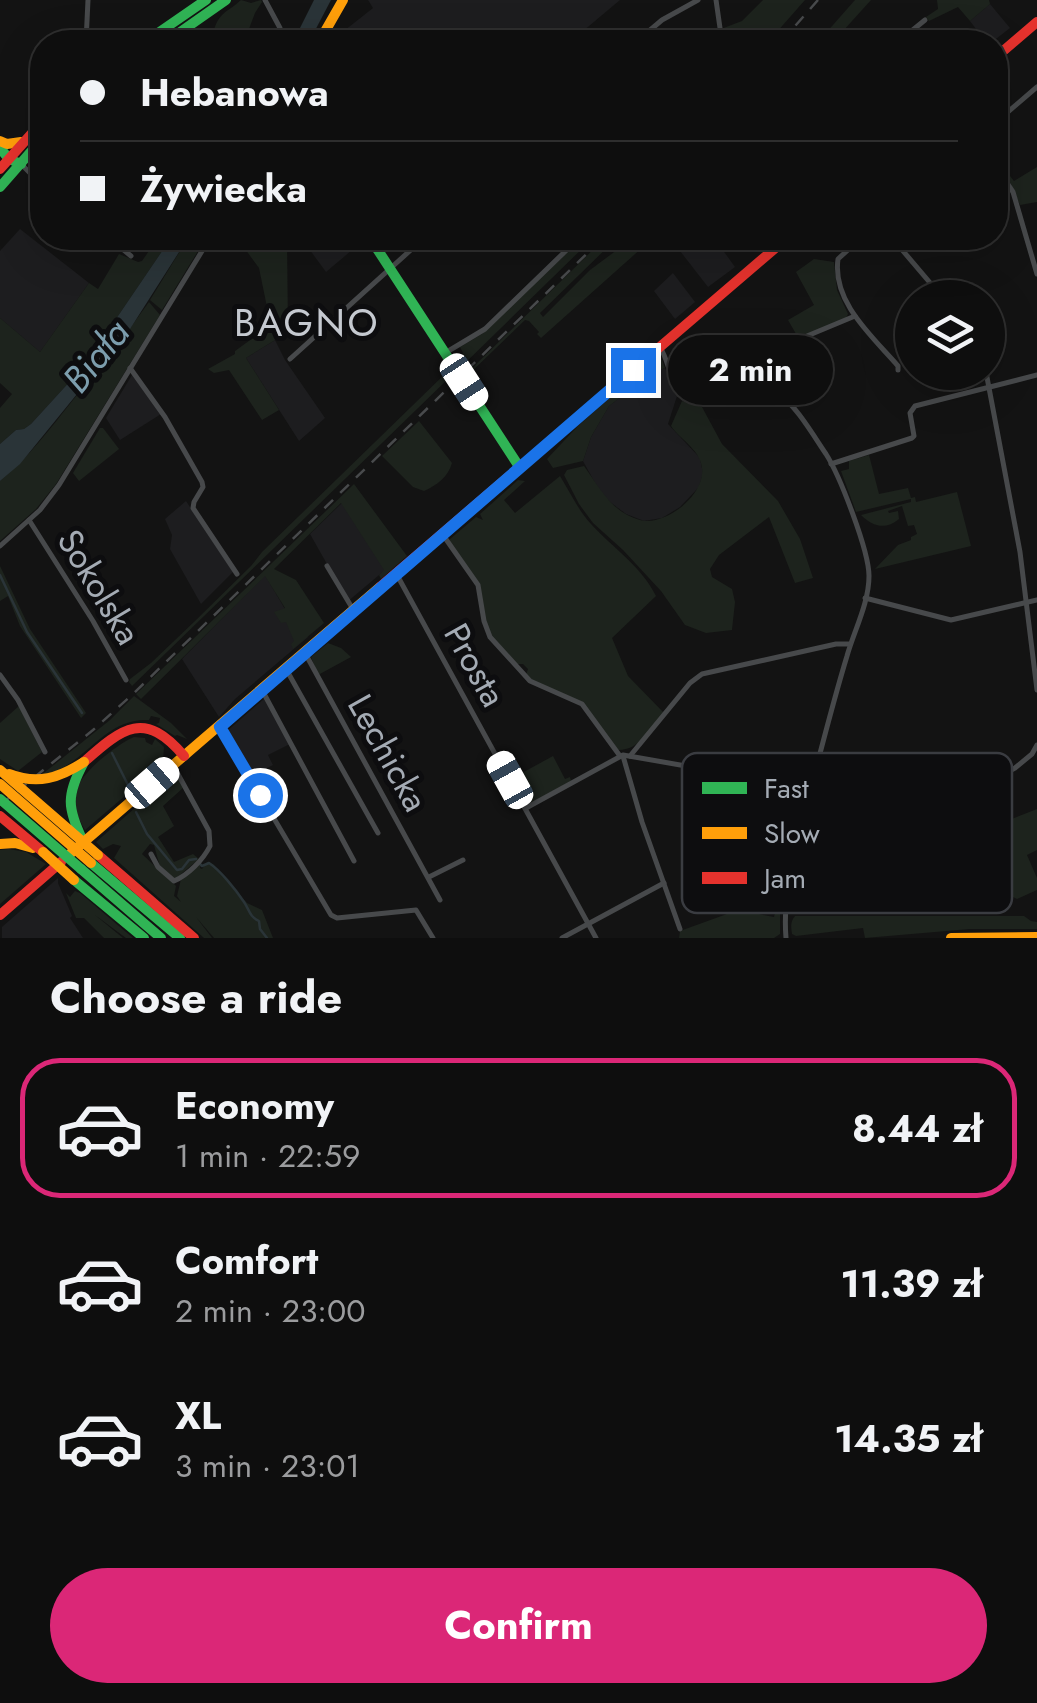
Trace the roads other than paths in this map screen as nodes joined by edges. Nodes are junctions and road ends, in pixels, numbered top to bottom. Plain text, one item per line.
1 (88, 0) edge
2 (206, 0) edge
3 (226, 0) edge
4 (265, 0) edge
5 (343, 0) edge
6 (698, 0) edge
7 (716, 0) edge
8 (925, 20) dead end
9 (1037, 22) edge
10 (87, 30) edge
11 (162, 30) edge
12 (183, 30) edge
13 (280, 30) edge
14 (326, 30) edge
15 (650, 30) edge
16 (720, 30) edge
17 (913, 30) edge
18 (1008, 47) edge
19 (1036, 89) edge
20 (1008, 112) edge
21 (30, 136) edge
22 (9, 151) edge
23 (0, 169) edge
24 (30, 173) edge
25 (1008, 182) edge
26 (0, 188) edge
27 (124, 250) edge
28 (203, 250) edge
29 (378, 250) edge
30 (410, 250) edge
31 (567, 250) edge
32 (773, 250) edge
33 (847, 250) edge
34 (902, 250) edge
35 (131, 256) dead end
36 (390, 268) junction
37 (1037, 274) edge
38 (928, 280) edge
39 (855, 316) junction
40 (803, 340) dead end
41 (660, 347) junction
42 (445, 353) junction
43 (290, 359) dead end
44 (895, 366) edge
45 (130, 368) junction
46 (1037, 374) edge
47 (1005, 382) edge
48 (973, 390) edge
49 (989, 390) edge
50 (831, 464) junction
51 (520, 468) junction
52 (29, 520) junction
53 (444, 535) junction
54 (0, 546) edge
55 (327, 566) dead end
56 (237, 574) dead end
57 (397, 575) junction
58 (865, 598) junction
59 (1037, 600) edge
60 (1025, 603) junction
61 (354, 611) junction
62 (850, 644) junction
63 (305, 652) junction
64 (286, 669) junction
65 (0, 675) edge
66 (126, 680) dead end
67 (262, 690) junction
68 (1037, 690) edge
69 (220, 727) junction
70 (1037, 745) edge
71 (45, 752) dead end
72 (821, 753) edge
73 (184, 756) junction
74 (624, 756) junction
75 (84, 762) junction
76 (173, 765) junction
77 (682, 766) edge
78 (0, 769) edge
79 (1012, 770) edge
80 (0, 784) edge
81 (0, 799) edge
82 (525, 809) junction
83 (0, 816) edge
84 (378, 834) dead end
85 (83, 842) junction
86 (0, 844) edge
87 (43, 852) junction
88 (151, 854) dead end
89 (463, 860) dead end
90 (354, 861) dead end
91 (86, 867) junction
92 (428, 877) junction
93 (664, 883) junction
94 (440, 900) dead end
95 (0, 915) edge
96 (588, 924) junction
97 (680, 929) dead end
98 (1037, 937) edge
99 (144, 938) edge
100 (161, 938) edge
101 (180, 938) edge
102 (194, 938) edge
103 (433, 938) edge
104 (562, 938) edge
105 (596, 938) edge
106 (951, 938) edge

1 - 10 street
2 - 11 main road
3 - 12 main road
4 - 13 street
5 - 14 main road
6 - 15 street
7 - 16 street
8 - 17 street
9 - 18 main road
19 - 20 street
21 - 22 main road
22 - 23 main road
22 - 24 street
22 - 26 main road
25 - 37 street
27 - 35 street
28 - 45 street
29 - 36 main road
30 - 36 street
31 - 42 street
32 - 41 main road
33 - 39 street
34 - 38 street
36 - 42 main road
36 - 43 street
39 - 40 street
39 - 44 street
41 - 50 street
41 - 51 main road
42 - 51 main road
45 - 52 street
45 - 56 street
46 - 47 street
48 - 50 street
49 - 60 street
50 - 58 street
51 - 53 main road
52 - 54 street
52 - 66 street, Sokolska
53 - 57 main road
53 - 74 street
55 - 61 street
57 - 61 main road
57 - 82 street, Prosta
58 - 60 street
58 - 62 street
59 - 60 street
60 - 68 street
61 - 63 main road
62 - 72 street
62 - 74 street
63 - 64 main road
63 - 92 street, Lechicka
64 - 67 main road
64 - 84 street
65 - 71 street
67 - 69 main road
67 - 90 street
69 - 73 main road
69 - 103 street
70 - 79 street
73 - 75 main road
73 - 76 main road
74 - 77 street
74 - 82 street
74 - 93 street
75 - 78 main road, bridge
75 - 85 main road, bridge
76 - 88 street
76 - 95 main road
78 - 85 main road, bridge
80 - 91 main road, bridge
81 - 91 main road, bridge
82 - 96 street, Prosta
83 - 87 main road
85 - 91 main road, bridge
86 - 87 main road
87 - 91 main road, bridge
89 - 92 street
91 - 99 main road
91 - 100 main road
91 - 101 main road
91 - 102 main road
92 - 94 street, Lechicka
93 - 96 street
93 - 97 street
96 - 104 street
96 - 105 street, Prosta
98 - 106 main road

